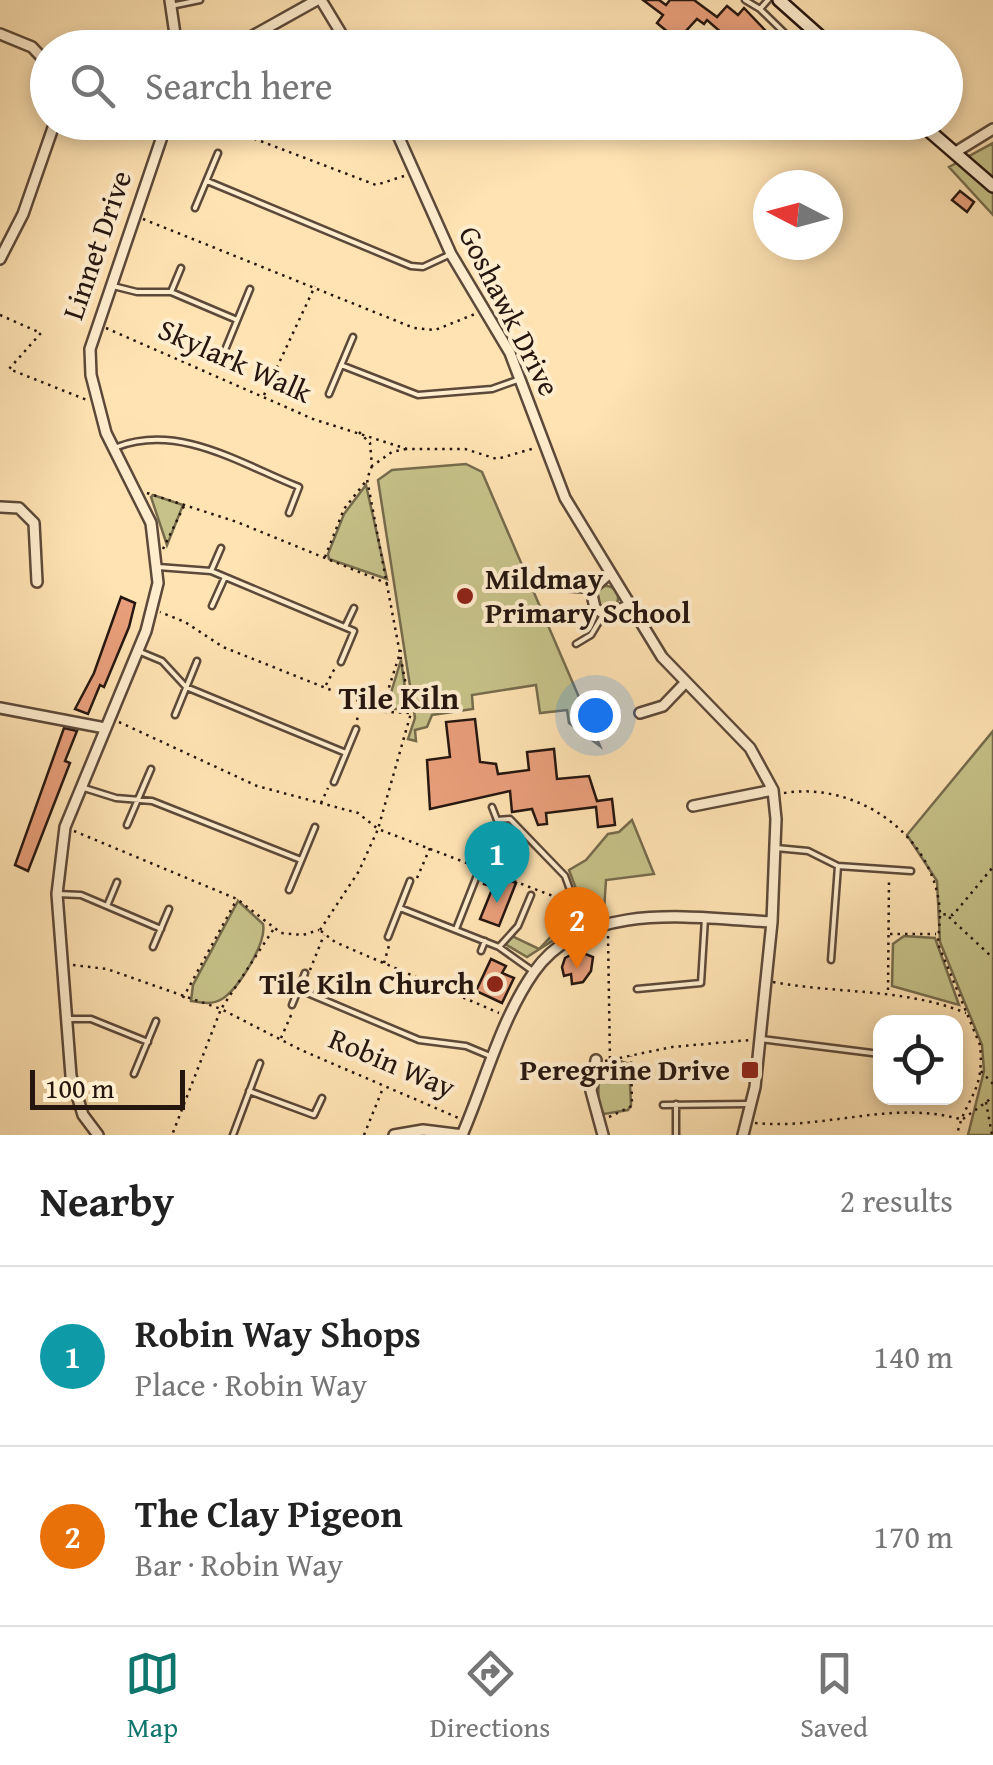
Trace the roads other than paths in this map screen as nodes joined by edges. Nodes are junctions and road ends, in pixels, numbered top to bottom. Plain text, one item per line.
1 (200, 0) edge
2 (319, 0) edge
3 (745, 0) edge
4 (768, 0) edge
5 (779, 0) edge
6 (170, 3) edge
7 (760, 9) junction
8 (174, 30) edge
9 (265, 30) edge
10 (338, 30) edge
11 (782, 30) edge
12 (813, 30) edge
13 (0, 34) edge
14 (30, 46) edge
15 (993, 130) edge
16 (49, 140) edge
17 (161, 140) edge
18 (400, 140) edge
19 (939, 140) edge
20 (218, 153) dead end
21 (954, 153) junction
22 (207, 180) junction
23 (993, 186) edge
24 (196, 208) dead end
25 (451, 254) junction
26 (0, 259) edge
27 (180, 268) dead end
28 (109, 284) junction
29 (250, 289) dead end
30 (170, 292) junction
31 (237, 320) junction
32 (353, 338) dead end
33 (225, 350) dead end
34 (342, 366) junction
35 (520, 379) junction
36 (329, 394) dead end
37 (113, 449) junction
38 (0, 506) edge
39 (289, 513) dead end
40 (220, 548) dead end
41 (158, 568) junction
42 (211, 571) junction
43 (610, 574) junction
44 (225, 577) junction
45 (37, 582) dead end
46 (545, 587) dead end
47 (591, 590) junction
48 (629, 605) junction
49 (212, 606) dead end
50 (354, 608) dead end
51 (603, 614) junction
52 (345, 627) junction
53 (576, 644) dead end
54 (138, 651) junction
55 (196, 661) dead end
56 (341, 662) road end
57 (685, 683) junction
58 (186, 688) junction
59 (0, 708) edge
60 (174, 714) dead end
61 (640, 714) dead end
62 (106, 728) junction
63 (356, 729) road end
64 (346, 753) junction
65 (150, 769) dead end
66 (334, 782) road end
67 (81, 787) junction
68 (773, 793) junction
69 (138, 798) junction
70 (693, 806) dead end
71 (492, 807) dead end
72 (127, 825) dead end
73 (315, 828) dead end
74 (776, 848) junction
75 (301, 860) junction
76 (838, 866) junction
77 (911, 871) dead end
78 (478, 873) dead end
79 (410, 881) road end
80 (117, 882) dead end
81 (289, 890) dead end
82 (57, 894) junction
83 (531, 895) dead end
84 (107, 906) junction
85 (400, 908) junction
86 (169, 909) dead end
87 (705, 918) junction
88 (772, 922) junction
89 (161, 929) junction
90 (456, 930) junction
91 (585, 931) junction
92 (388, 937) road end
93 (485, 941) junction
94 (499, 947) junction
95 (153, 948) dead end
96 (481, 951) dead end
97 (831, 960) dead end
98 (534, 972) junction
99 (305, 974) road end
100 (298, 989) junction
101 (637, 989) dead end
102 (292, 1005) road end
103 (66, 1019) junction
104 (156, 1021) dead end
105 (761, 1038) junction
106 (148, 1042) junction
107 (873, 1053) edge
108 (495, 1058) junction
109 (596, 1060) road end
110 (260, 1063) dead end
111 (134, 1074) dead end
112 (249, 1090) junction
113 (322, 1098) dead end
114 (676, 1104) junction
115 (752, 1104) junction
116 (663, 1105) dead end
117 (98, 1135) edge
118 (232, 1135) edge
119 (394, 1135) edge
120 (462, 1135) edge
121 (602, 1135) edge
122 (676, 1135) edge
123 (743, 1135) edge

1 - 6 lane
2 - 9 street
2 - 10 street
3 - 7 lane
4 - 7 lane
5 - 12 main road
6 - 8 street
7 - 11 lane
13 - 14 street
15 - 21 street
16 - 26 street
17 - 28 street, Linnet Drive
18 - 25 street, Goshawk Drive
19 - 21 main road
20 - 22 lane
21 - 23 main road
22 - 24 lane
22 - 25 lane
25 - 35 street, Goshawk Drive
27 - 30 lane
28 - 30 lane
28 - 37 street, Linnet Drive
29 - 31 lane
30 - 31 lane
31 - 33 lane
32 - 34 lane
34 - 35 lane
34 - 36 lane
35 - 43 street, Goshawk Drive
37 - 39 lane
37 - 41 street, Linnet Drive
38 - 45 street
40 - 42 lane
41 - 42 lane
41 - 54 street, Linnet Drive
42 - 44 lane
43 - 47 street
43 - 48 street, Goshawk Drive
44 - 49 lane
44 - 52 lane
46 - 47 lane
47 - 51 street
48 - 51 street
48 - 57 street, Goshawk Drive
50 - 52 lane
51 - 53 lane
52 - 56 lane
54 - 58 lane
54 - 62 street, Linnet Drive
55 - 58 lane
57 - 61 street
57 - 68 street, Goshawk Drive
58 - 60 lane
58 - 64 lane
59 - 62 street
62 - 67 street, Linnet Drive
63 - 64 lane
64 - 66 lane
65 - 69 lane
67 - 69 lane
67 - 82 street, Linnet Drive
68 - 70 street
68 - 74 street, Goshawk Drive
69 - 72 lane
69 - 75 lane
71 - 91 lane
73 - 75 lane
74 - 76 lane
74 - 88 street, Goshawk Drive
75 - 81 lane
76 - 77 lane
76 - 97 lane
78 - 90 lane
79 - 85 lane
80 - 84 lane
82 - 84 lane
82 - 103 street, Linnet Drive
83 - 94 lane
84 - 89 lane
85 - 90 lane
85 - 92 lane
86 - 89 lane
87 - 88 street, Robin Way
87 - 91 street, Robin Way
87 - 101 lane
88 - 105 street, Goshawk Drive
89 - 95 lane
90 - 93 lane
91 - 98 street, Robin Way
93 - 94 lane
93 - 96 lane
94 - 98 lane
98 - 108 street, Robin Way
99 - 100 lane
100 - 102 lane
100 - 108 lane
103 - 106 lane
103 - 117 street, Linnet Drive
104 - 106 lane
105 - 107 lane
105 - 115 street, Goshawk Drive
106 - 111 lane
108 - 120 street, Robin Way
109 - 121 street
110 - 112 lane
112 - 113 lane
112 - 118 lane
114 - 115 lane
114 - 116 lane
114 - 122 lane
115 - 123 street, Goshawk Drive
119 - 120 street

